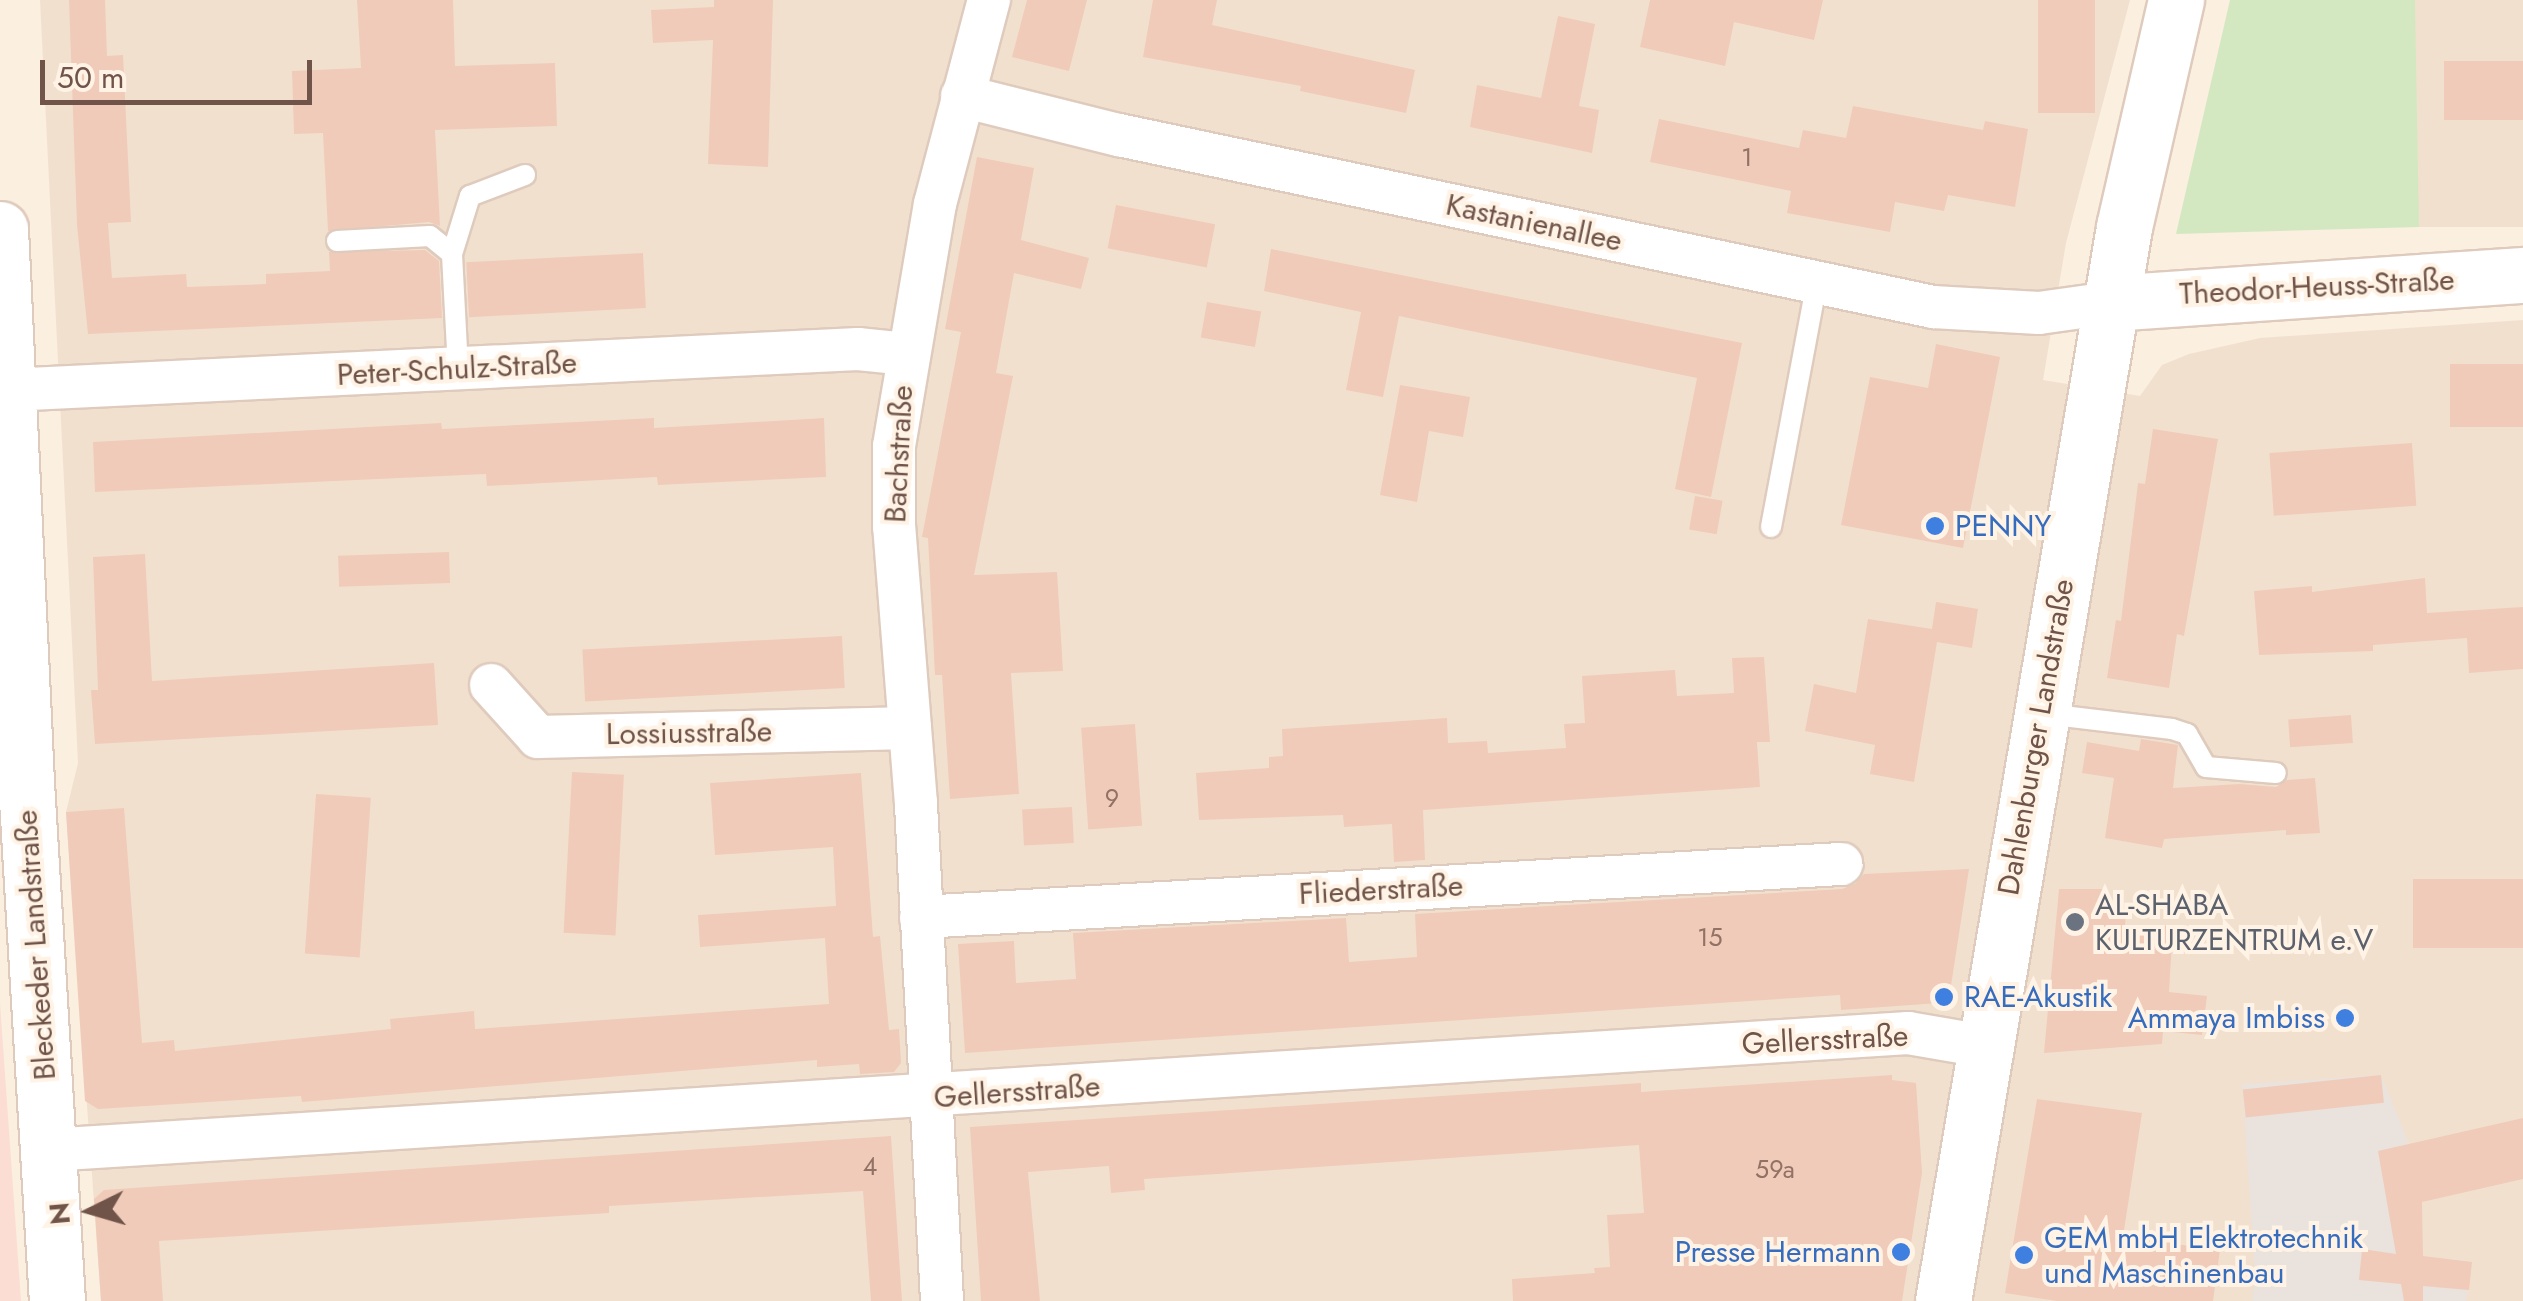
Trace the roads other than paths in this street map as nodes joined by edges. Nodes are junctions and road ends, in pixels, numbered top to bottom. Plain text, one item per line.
1 (989, 0) edge
2 (2176, 0) edge
3 (962, 96) junction
4 (526, 175) dead end
5 (0, 229) edge
6 (337, 241) dead end
7 (452, 254) junction
8 (2523, 274) edge
9 (1817, 282) junction
10 (2110, 303) junction
11 (906, 354) junction
12 (458, 369) junction
13 (6, 419) edge
14 (1770, 527) dead end
15 (491, 685) dead end
16 (2040, 713) junction
17 (910, 728) junction
18 (2276, 772) dead end
19 (13, 777) edge
20 (1841, 864) dead end
21 (921, 916) junction
22 (1984, 1046) junction
23 (930, 1098) junction
24 (48, 1150) junction
25 (57, 1301) edge
26 (942, 1301) edge
27 (1943, 1301) edge

1 - 3 street, Bachstraße
2 - 10 main road, Dahlenburger Landstraße
3 - 9 street, Kastanienallee
3 - 11 street, Bachstraße
4 - 7 lane
5 - 13 main road, Bleckeder Landstraße
6 - 7 lane
7 - 12 lane
8 - 10 main road, Theodor-Heuss-Straße
9 - 10 street, Kastanienallee
9 - 14 lane
10 - 16 main road, Dahlenburger Landstraße
11 - 12 street, Peter-Schulz-Straße
11 - 17 street, Bachstraße
12 - 13 street, Peter-Schulz-Straße
13 - 19 main road, Bleckeder Landstraße
15 - 17 street, Lossiusstraße
16 - 18 lane
16 - 22 main road, Dahlenburger Landstraße
17 - 21 street, Bachstraße
19 - 24 main road, Bleckeder Landstraße
20 - 21 street, Fliederstraße
21 - 23 street, Bachstraße
22 - 23 street, Gellersstraße
22 - 27 main road, Dahlenburger Landstraße
23 - 24 street, Gellersstraße
23 - 26 street, Bachstraße
24 - 25 main road, Bleckeder Landstraße

